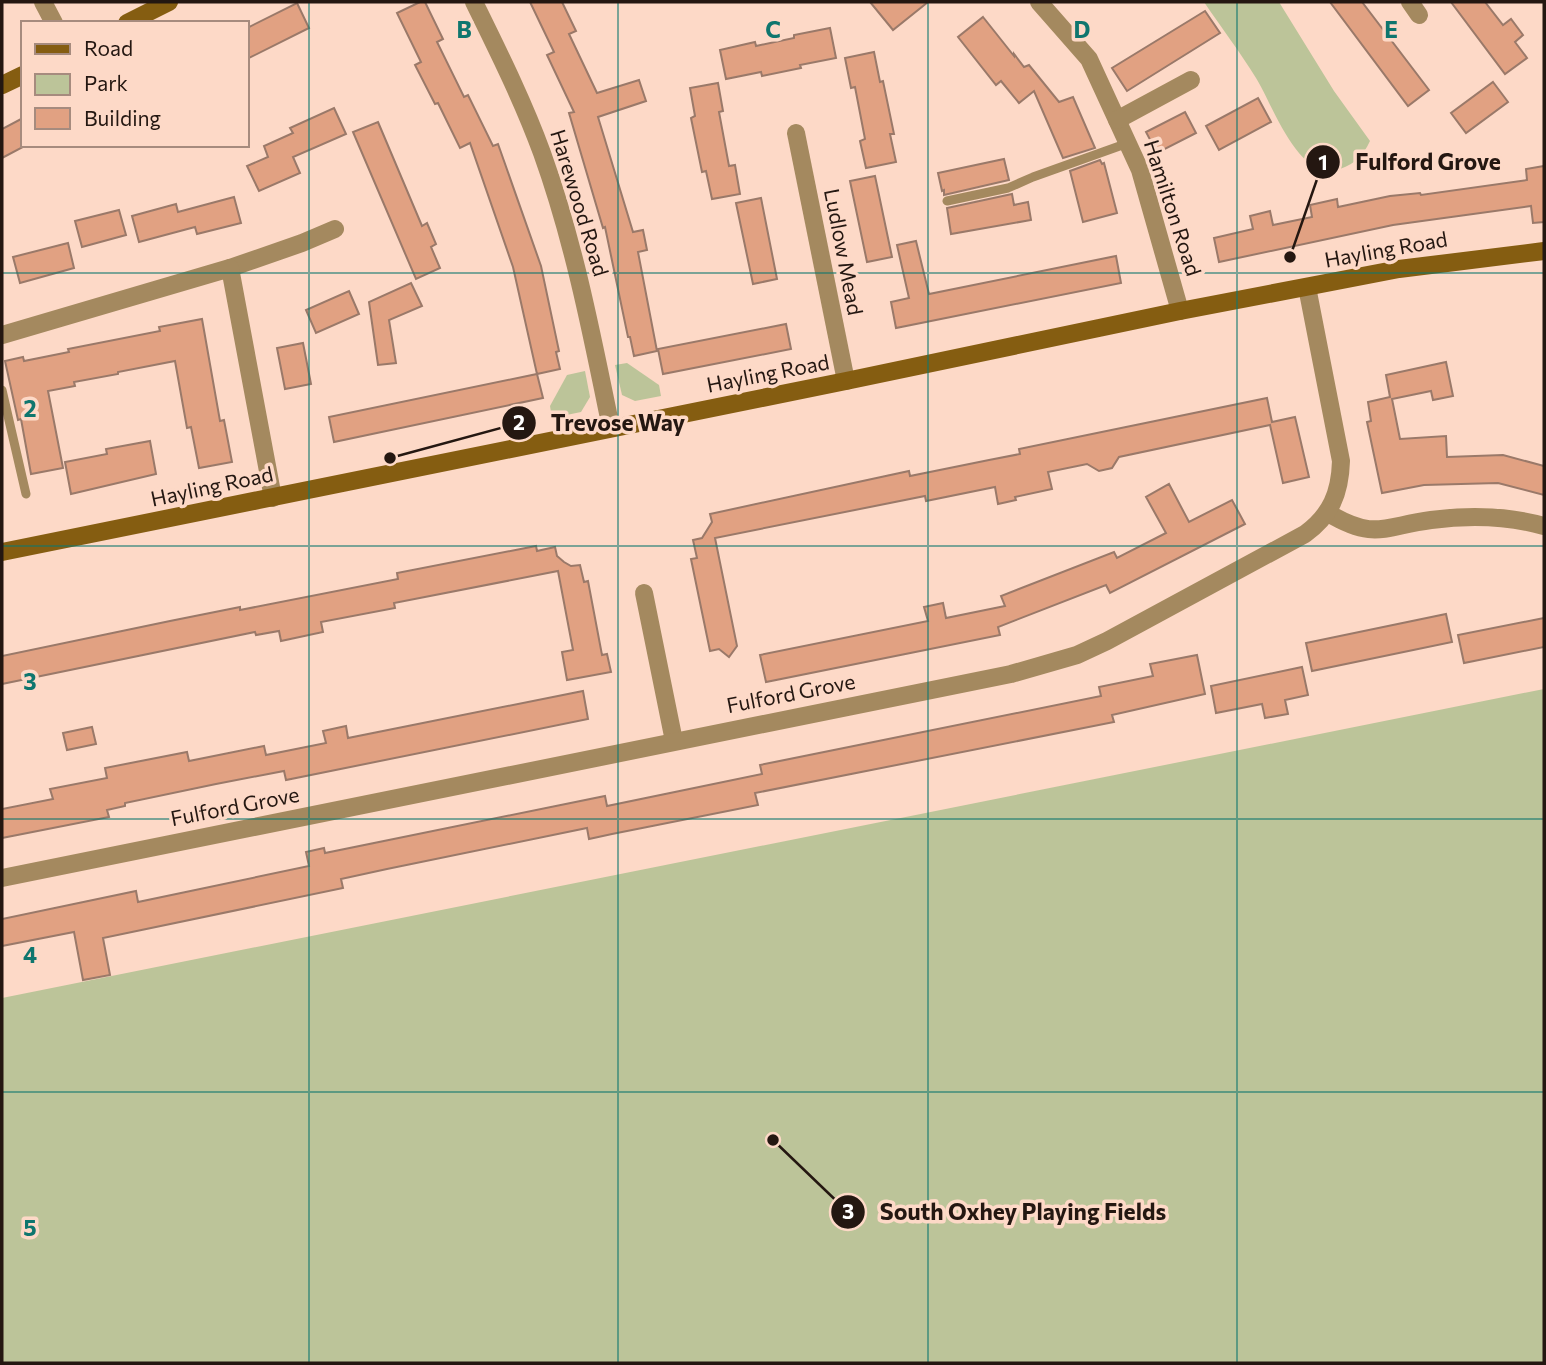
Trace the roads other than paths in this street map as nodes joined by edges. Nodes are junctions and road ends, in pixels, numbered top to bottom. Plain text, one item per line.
1 (43, 2) edge
2 (169, 2) edge
3 (474, 2) edge
4 (1039, 2) edge
5 (53, 21) edge
6 (131, 21) edge
7 (21, 76) edge
8 (1191, 80) dead end
9 (2, 85) edge
10 (1117, 120) junction
11 (796, 133) dead end
12 (1128, 143) junction
13 (947, 201) dead end
14 (335, 229) dead end
15 (1544, 251) edge
16 (230, 268) junction
17 (1307, 287) junction
18 (1180, 311) junction
19 (2, 335) edge
20 (846, 381) junction
21 (2, 390) edge
22 (611, 428) junction
23 (26, 494) dead end
24 (274, 498) junction
25 (1328, 513) junction
26 (1544, 526) edge
27 (2, 552) edge
28 (644, 593) dead end
29 (674, 741) junction
30 (2, 877) edge

1 - 5 street
2 - 6 street
3 - 22 street, Harewood Road
4 - 10 street, Hamilton Road
7 - 9 street
8 - 10 street, Hamilton Road
10 - 12 street, Hamilton Road
11 - 20 street, Ludlow Mead
12 - 13 lane
12 - 18 street, Hamilton Road
14 - 16 street
15 - 17 street, Hayling Road
16 - 19 street
16 - 24 street
17 - 18 street, Hayling Road
17 - 25 street, Fulford Grove
18 - 20 street, Hayling Road
20 - 22 street, Hayling Road
21 - 23 lane
22 - 24 street, Hayling Road
24 - 27 street, Hayling Road
25 - 26 street
25 - 29 street, Fulford Grove
28 - 29 street
29 - 30 street, Fulford Grove

